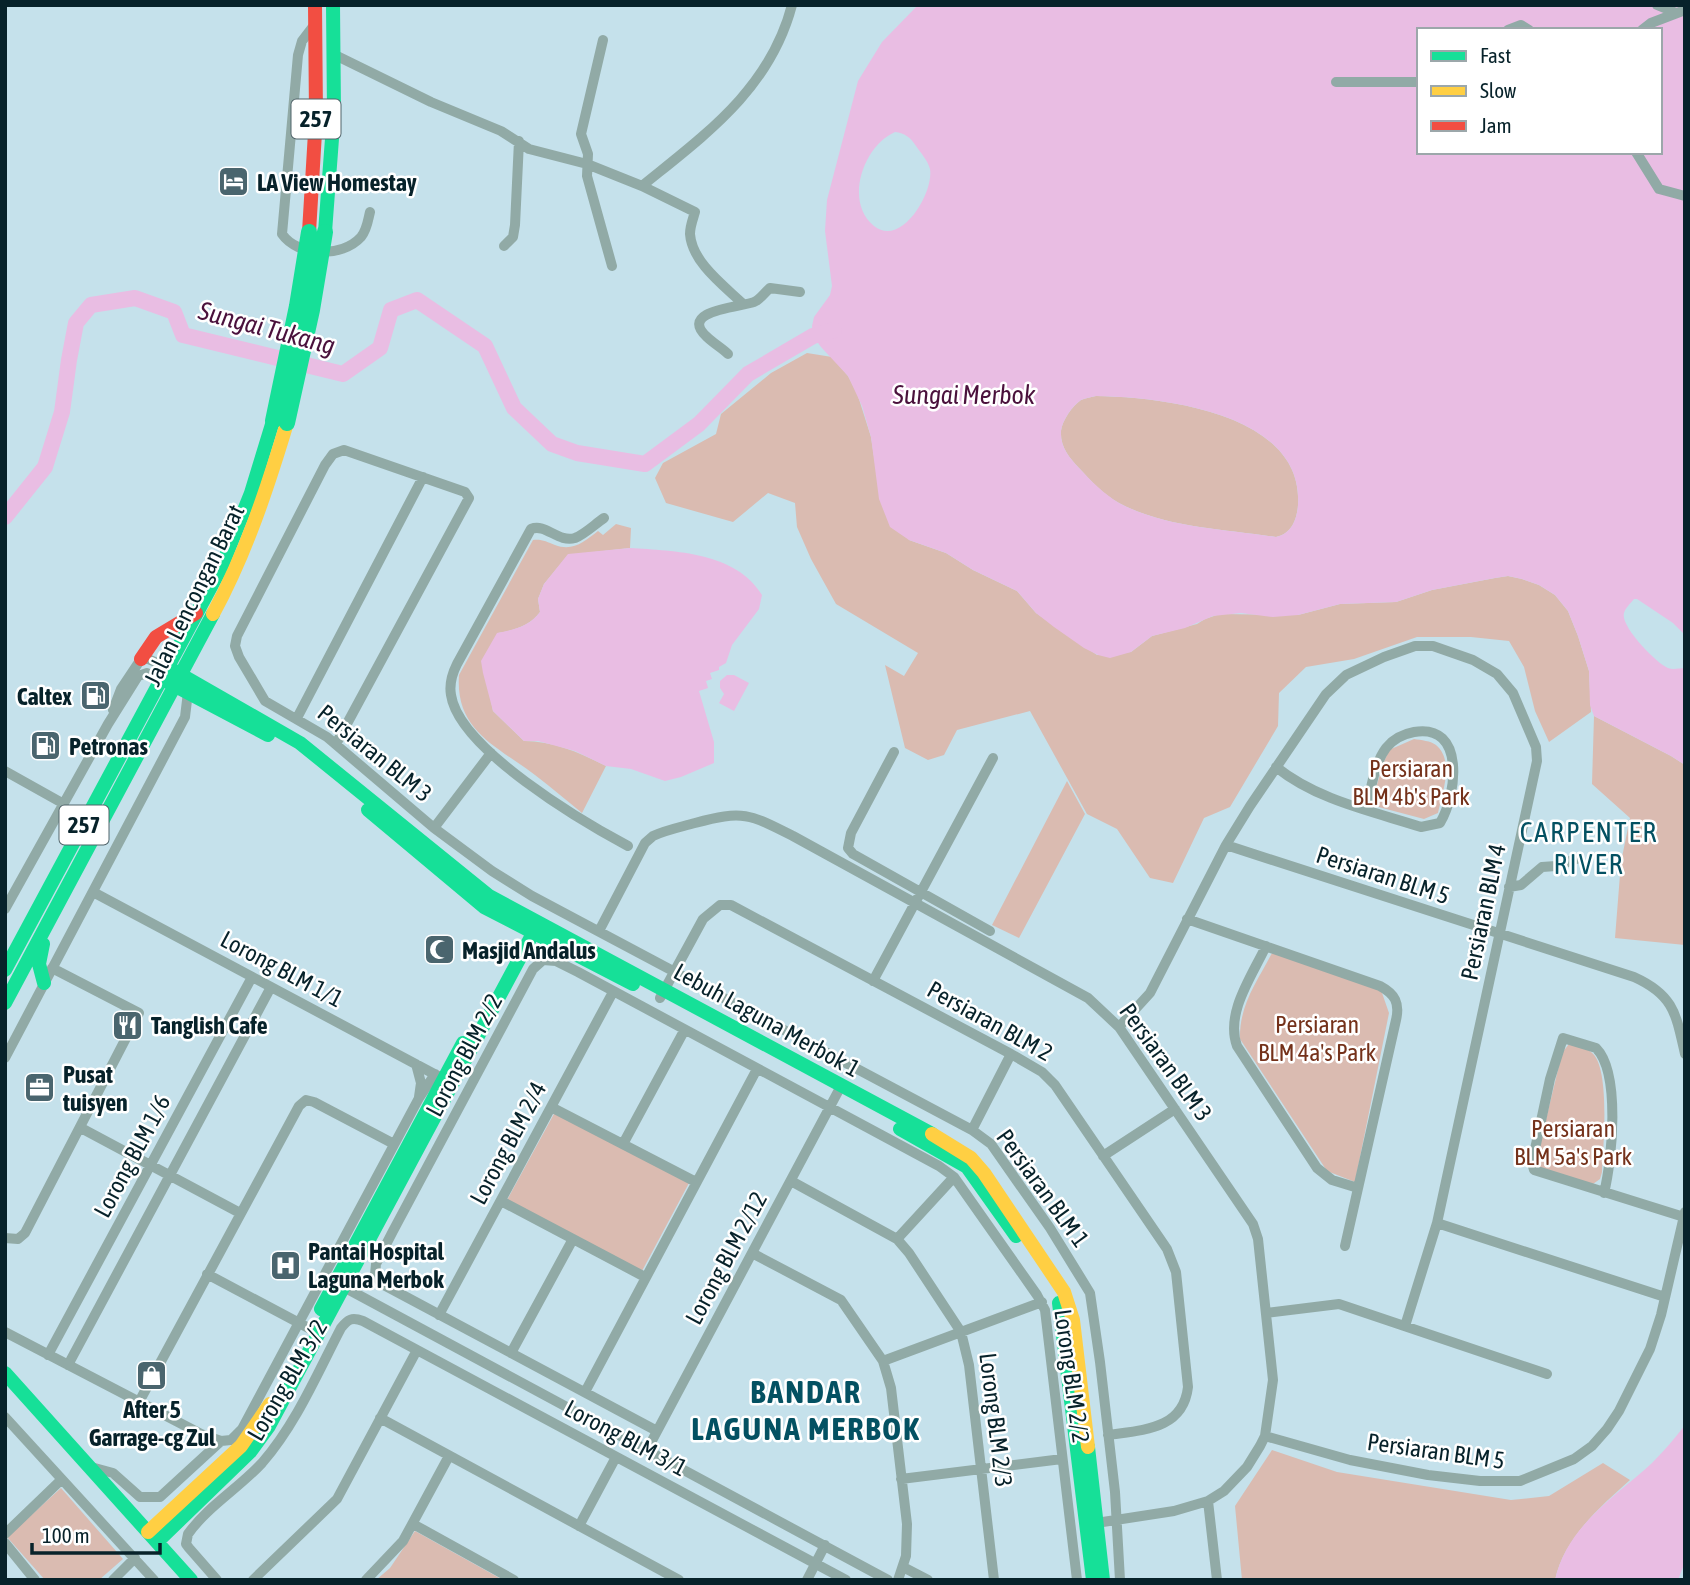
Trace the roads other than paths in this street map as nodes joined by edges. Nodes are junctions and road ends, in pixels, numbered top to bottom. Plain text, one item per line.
1 (315, 5) edge
2 (333, 5) edge
3 (792, 5) edge
4 (1657, 5) edge
5 (1679, 11) edge
6 (316, 24) junction
7 (1645, 28) edge
8 (604, 40) dead end
9 (335, 55) junction
10 (1336, 82) dead end
11 (1417, 82) edge
12 (519, 141) junction
13 (1637, 154) edge
14 (587, 164) junction
15 (642, 186) junction
16 (1685, 196) edge
17 (370, 212) dead end
18 (317, 232) junction
19 (504, 246) dead end
20 (612, 266) dead end
21 (800, 292) dead end
22 (742, 303) junction
23 (729, 354) dead end
24 (280, 422) junction
25 (423, 477) junction
26 (604, 518) dead end
27 (197, 613) junction
28 (141, 659) junction
29 (164, 673) junction
30 (182, 684) junction
31 (206, 701) junction
32 (185, 717) junction
33 (296, 718) junction
34 (108, 724) junction
35 (336, 744) junction
36 (894, 752) dead end
37 (491, 753) junction
38 (993, 758) dead end
39 (1276, 767) junction
40 (5, 771) edge
41 (17, 778) junction
42 (5, 780) edge
43 (64, 804) junction
44 (1366, 810) junction
45 (434, 828) junction
46 (1226, 845) junction
47 (628, 846) dead end
48 (1580, 858) dead end
49 (1510, 887) junction
50 (920, 891) junction
51 (93, 892) junction
52 (914, 904) junction
53 (5, 909) edge
54 (1187, 919) junction
55 (532, 925) junction
56 (46, 927) junction
57 (990, 931) dead end
58 (598, 932) junction
59 (1499, 934) junction
60 (1266, 946) junction
61 (52, 968) junction
62 (5, 970) edge
63 (674, 972) junction
64 (252, 977) junction
65 (873, 981) junction
66 (44, 984) junction
67 (271, 987) junction
68 (613, 992) junction
69 (662, 994) junction
70 (5, 1003) edge
71 (1119, 1027) junction
72 (684, 1031) junction
73 (1011, 1054) junction
74 (1685, 1054) edge
75 (5, 1058) edge
76 (416, 1064) junction
77 (757, 1069) junction
78 (444, 1079) junction
79 (836, 1096) junction
80 (419, 1098) junction
81 (551, 1107) junction
82 (1174, 1109) junction
83 (81, 1128) junction
84 (972, 1130) junction
85 (623, 1143) junction
86 (394, 1144) junction
87 (1104, 1156) junction
88 (152, 1166) junction
89 (169, 1175) junction
90 (954, 1177) junction
91 (791, 1181) junction
92 (696, 1182) junction
93 (1358, 1188) junction
94 (1604, 1193) junction
95 (501, 1201) junction
96 (240, 1213) junction
97 (1684, 1214) edge
98 (1437, 1223) junction
99 (5, 1238) edge
100 (573, 1239) junction
101 (897, 1239) junction
102 (1345, 1246) dead end
103 (752, 1253) junction
104 (207, 1275) junction
105 (645, 1277) junction
106 (339, 1284) junction
107 (1665, 1297) junction
108 (1042, 1302) junction
109 (1266, 1313) junction
110 (439, 1315) junction
111 (1405, 1326) junction
112 (309, 1328) junction
113 (5, 1332) edge
114 (961, 1332) junction
115 (416, 1350) junction
116 (511, 1353) junction
117 (48, 1355) junction
118 (883, 1361) junction
119 (68, 1365) junction
120 (5, 1373) edge
121 (1547, 1374) dead end
122 (585, 1392) junction
123 (139, 1402) junction
124 (380, 1418) junction
125 (7, 1422) edge
126 (657, 1431) junction
127 (201, 1434) junction
128 (1108, 1435) junction
129 (1265, 1436) junction
130 (221, 1441) junction
131 (647, 1450) junction
132 (449, 1456) junction
133 (616, 1457) junction
134 (205, 1458) junction
135 (1062, 1459) junction
136 (90, 1467) junction
137 (982, 1468) junction
138 (901, 1479) junction
139 (61, 1480) junction
140 (1208, 1501) junction
141 (1116, 1522) junction
142 (414, 1524) junction
143 (1091, 1524) junction
144 (579, 1526) junction
145 (5, 1534) edge
146 (153, 1537) junction
147 (5, 1543) edge
148 (825, 1545) junction
149 (135, 1558) junction
150 (815, 1564) junction
151 (903, 1567) junction
152 (35, 1580) edge
153 (113, 1580) edge
154 (154, 1580) edge
155 (191, 1580) edge
156 (217, 1580) edge
157 (253, 1580) edge
158 (366, 1580) edge
159 (514, 1580) edge
160 (679, 1580) edge
161 (807, 1580) edge
162 (846, 1580) edge
163 (888, 1580) edge
164 (898, 1580) edge
165 (928, 1580) edge
166 (994, 1580) edge
167 (1077, 1580) edge
168 (1093, 1580) edge
169 (1103, 1580) edge
170 (1120, 1580) edge
171 (1217, 1580) edge

1 - 6 main road, Jalan Lencongan Barat / 257
2 - 9 main road, Jalan Lencongan Barat / 257
3 - 15 street
4 - 5 street
5 - 7 street
6 - 17 street
6 - 18 main road, Jalan Lencongan Barat / 257
8 - 14 street
9 - 12 street
9 - 18 main road, Jalan Lencongan Barat / 257
10 - 11 street
12 - 14 street
12 - 19 street
13 - 16 street
14 - 15 street
14 - 20 street
15 - 22 street
18 - 24 main road, Jalan Lencongan Barat / 257, bridge
21 - 22 street
22 - 23 street
24 - 27 main road, Jalan Lencongan Barat / 257
24 - 30 main road, Jalan Lencongan Barat / 257
25 - 33 street
25 - 33 street, Persiaran BLM 3
25 - 35 street, Persiaran BLM 3
26 - 37 street
27 - 28 main road
27 - 29 main road, Jalan Lencongan Barat / 257
28 - 29 street
28 - 34 street
29 - 30 main road, Lebuh Laguna Merbok 1
29 - 34 street
29 - 62 main road, Jalan Lencongan Barat / 257
30 - 31 main road, Lebuh Laguna Merbok 1
30 - 32 street
30 - 55 main road, Lebuh Laguna Merbok 1
30 - 56 main road, Jalan Lencongan Barat / 257
31 - 32 street
31 - 55 main road, Lebuh Laguna Merbok 1
32 - 51 street
33 - 35 street, Persiaran BLM 3
34 - 43 street
35 - 45 street, Persiaran BLM 3
36 - 50 street
37 - 45 street
37 - 47 street
38 - 50 street
39 - 44 street
39 - 46 street, Persiaran BLM 4
39 - 49 street, Persiaran BLM 4
40 - 41 street
41 - 42 street
41 - 43 street
43 - 53 street
44 - 44 street
45 - 58 street, Persiaran BLM 3
46 - 54 street, Persiaran BLM 4
46 - 59 street, Persiaran BLM 5
48 - 49 street
49 - 59 street, Persiaran BLM 4
50 - 52 street
50 - 57 street
51 - 61 street
51 - 64 street, Lorong BLM 1/1
52 - 58 street, Persiaran BLM 3
52 - 65 street
52 - 71 street, Persiaran BLM 3
54 - 60 street
54 - 71 street, Persiaran BLM 4
55 - 69 main road, Lebuh Laguna Merbok 1
55 - 78 main road
56 - 66 main road
56 - 70 main road, Jalan Lencongan Barat / 257
58 - 63 street, Persiaran BLM 3
59 - 74 street, Persiaran BLM 5
59 - 98 street, Persiaran BLM 4
60 - 93 street
60 - 93 street
61 - 66 street
61 - 83 street
63 - 65 street, Persiaran BLM 2
63 - 69 street, Persiaran BLM 2
63 - 84 street, Persiaran BLM 1
64 - 67 street, Lorong BLM 1/1
64 - 88 street, Lorong BLM 1/6
65 - 73 street, Persiaran BLM 2
66 - 75 street
67 - 76 street, Lorong BLM 1/1
67 - 89 street, Lorong BLM 1/6
68 - 72 street, Lorong BLM 2/2
68 - 81 street, Lorong BLM 2/4
68 - 110 street, Lorong BLM 2/2
69 - 79 main road, Lebuh Laguna Merbok 1
71 - 82 street, Persiaran BLM 3
72 - 77 street, Lorong BLM 2/2
72 - 85 street
73 - 84 street
73 - 87 street, Persiaran BLM 2
76 - 78 street, Lorong BLM 1/1
76 - 80 street
77 - 79 street, Lorong BLM 2/2
77 - 92 street
78 - 80 street
78 - 106 main road
79 - 90 street, Lorong BLM 2/2
79 - 91 street, Lorong BLM 2/12
79 - 143 main road, Lebuh Laguna Merbok 1
80 - 86 street
81 - 85 street
81 - 95 street, Lorong BLM 2/4
82 - 87 street
82 - 109 street, Persiaran BLM 3
83 - 88 street
83 - 99 street
84 - 128 street, Persiaran BLM 1
85 - 92 street
86 - 96 street
86 - 112 street
87 - 128 street, Persiaran BLM 2
88 - 89 street
88 - 117 street, Lorong BLM 1/6
89 - 96 street
89 - 119 street, Lorong BLM 1/6
90 - 101 street
90 - 108 street, Lorong BLM 2/2
91 - 101 street, Lorong BLM 2/3
91 - 103 street, Lorong BLM 2/12
92 - 105 street
93 - 102 street
94 - 94 street
94 - 97 street
95 - 100 street
95 - 110 street, Lorong BLM 2/4
96 - 104 street
97 - 107 street, Persiaran BLM 5
98 - 107 street
98 - 111 street, Persiaran BLM 4
100 - 105 street
100 - 116 street
101 - 114 street, Lorong BLM 2/3
103 - 118 street
103 - 126 street, Lorong BLM 2/12
104 - 112 street
104 - 123 street
105 - 122 street
106 - 112 main road
106 - 131 street
107 - 129 street, Persiaran BLM 5
108 - 114 street
108 - 135 street, Lorong BLM 2/2
109 - 111 street
109 - 129 street, Persiaran BLM 3
110 - 116 street, Lorong BLM 2/2
111 - 121 street
112 - 130 street
112 - 146 main road
113 - 117 street
114 - 118 street
114 - 137 street, Lorong BLM 2/3
115 - 124 street
115 - 133 street, Lorong BLM 3/1
115 - 156 street, Lorong BLM 3/2
116 - 122 street, Lorong BLM 2/2
117 - 119 street
118 - 138 street
119 - 123 street
120 - 136 main road
122 - 126 street, Lorong BLM 2/2
123 - 127 street
124 - 132 street
124 - 157 street
125 - 139 street
126 - 131 street, Lorong BLM 2/12
127 - 130 street
127 - 134 street
128 - 141 street, Persiaran BLM 1
129 - 140 street, Persiaran BLM 3
130 - 134 street
131 - 148 street
132 - 142 street
132 - 144 street
133 - 144 street
133 - 150 street, Lorong BLM 3/1
134 - 136 street
135 - 137 street
135 - 167 street, Lorong BLM 2/2
136 - 146 main road
137 - 138 street
137 - 166 street, Lorong BLM 2/3
138 - 151 street
139 - 145 street
139 - 149 street
140 - 141 street, Persiaran BLM 3
140 - 171 street
141 - 143 street, Persiaran BLM 3
141 - 170 street, Persiaran BLM 1
142 - 158 street
142 - 159 street
143 - 168 main road, Lebuh Laguna Merbok 1
143 - 169 main road, Lebuh Laguna Merbok 1
144 - 160 street
146 - 155 main road
147 - 152 street
148 - 150 street
148 - 163 street
149 - 153 street
149 - 154 street
150 - 161 street
150 - 162 street, Lorong BLM 3/1
151 - 164 street
151 - 165 street

